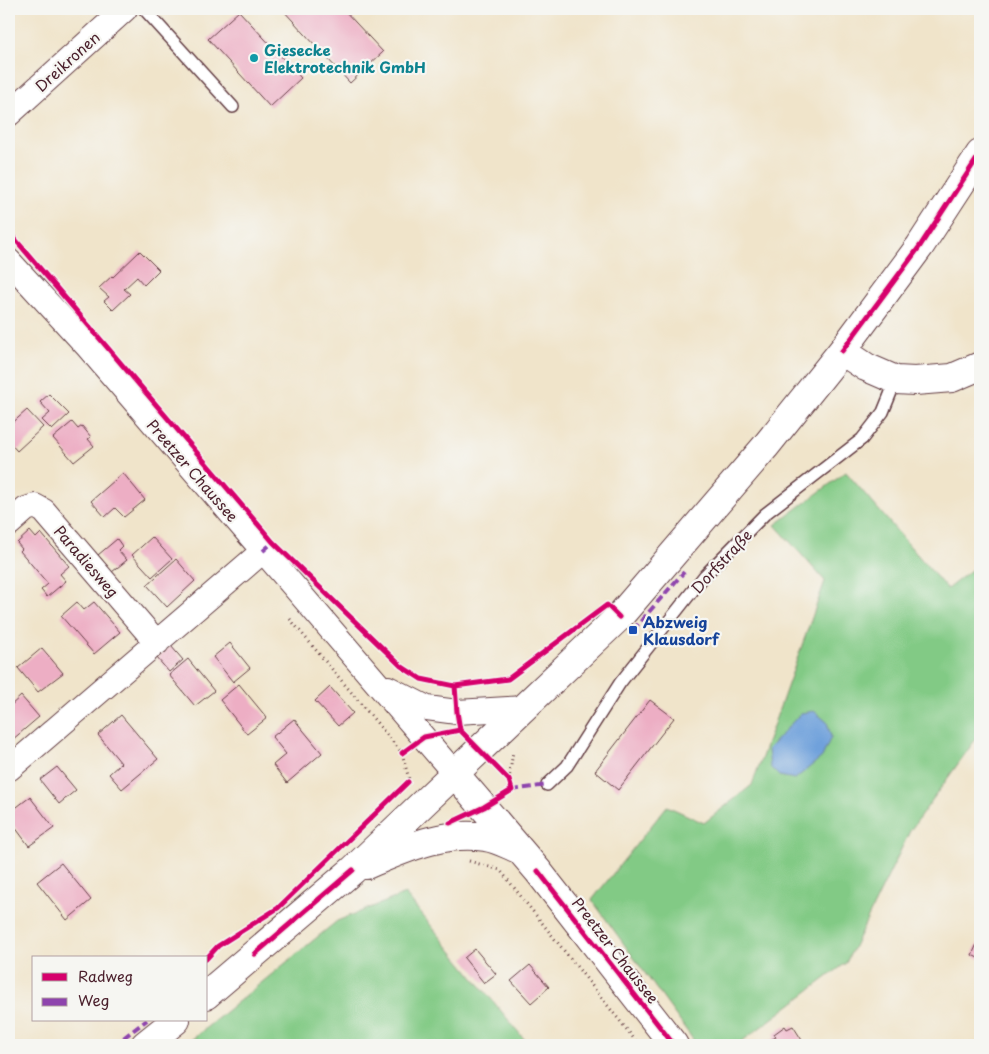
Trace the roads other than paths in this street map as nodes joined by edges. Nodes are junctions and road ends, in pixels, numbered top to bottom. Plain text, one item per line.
1 (125, 9) edge
2 (144, 9) edge
3 (233, 107) dead end
4 (9, 114) edge
5 (980, 154) edge
6 (9, 261) edge
7 (842, 351) junction
8 (980, 366) edge
9 (896, 380) junction
10 (9, 524) edge
11 (263, 551) junction
12 (157, 642) junction
13 (375, 681) junction
14 (525, 708) junction
15 (9, 769) edge
16 (455, 774) junction
17 (547, 785) dead end
18 (520, 850) junction
19 (353, 870) junction
20 (208, 993) edge
21 (174, 1022) edge
22 (145, 1045) edge
23 (674, 1045) edge

1 - 4 street, Dreikronen
2 - 3 lane
5 - 7 main road
6 - 11 street, Preetzer Chaussee
7 - 9 main road
7 - 14 main road
8 - 9 main road
9 - 17 lane, Dorfstraße
10 - 12 street, Paradiesweg
11 - 12 street
11 - 13 street, Preetzer Chaussee
12 - 15 street
13 - 14 street, Preetzer Chaussee
13 - 16 street, Preetzer Chaussee
14 - 16 main road
16 - 18 main road, Preetzer Chaussee
16 - 19 main road
18 - 19 main road
18 - 23 main road, Preetzer Chaussee
19 - 20 main road
21 - 22 main road

